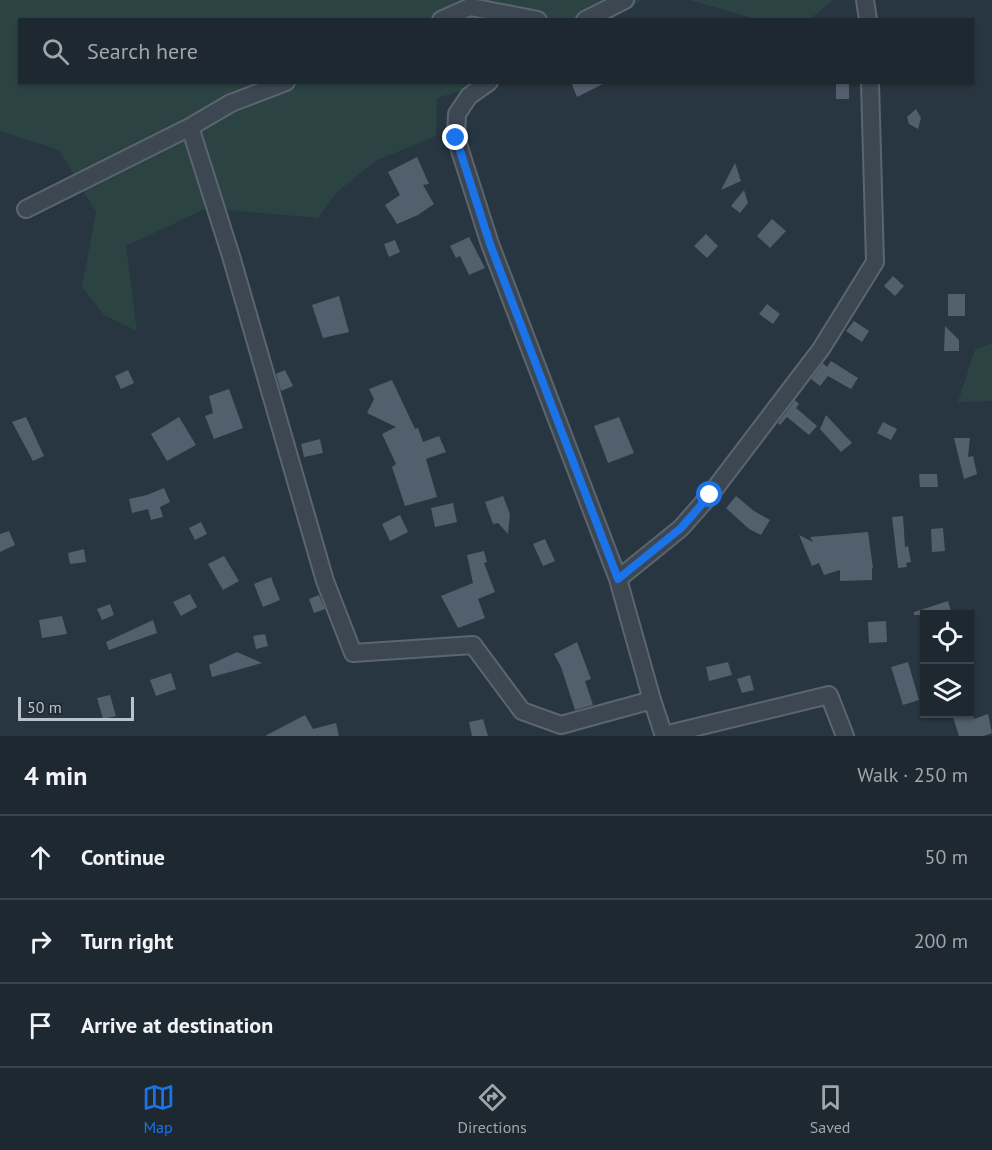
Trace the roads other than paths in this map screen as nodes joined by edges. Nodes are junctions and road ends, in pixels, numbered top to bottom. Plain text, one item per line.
1 (625, 0) edge
2 (865, 0) edge
3 (445, 18) edge
4 (528, 18) edge
5 (589, 18) edge
6 (868, 18) edge
7 (281, 84) edge
8 (486, 84) edge
9 (870, 84) edge
10 (189, 127) junction
11 (26, 208) dead end
12 (618, 579) junction
13 (652, 700) junction
14 (664, 736) edge
15 (845, 736) edge

1 - 5 street
2 - 6 street
3 - 4 street
7 - 10 street
8 - 12 street
9 - 12 street
10 - 11 street
10 - 13 street
12 - 13 street
13 - 14 street
14 - 15 street

